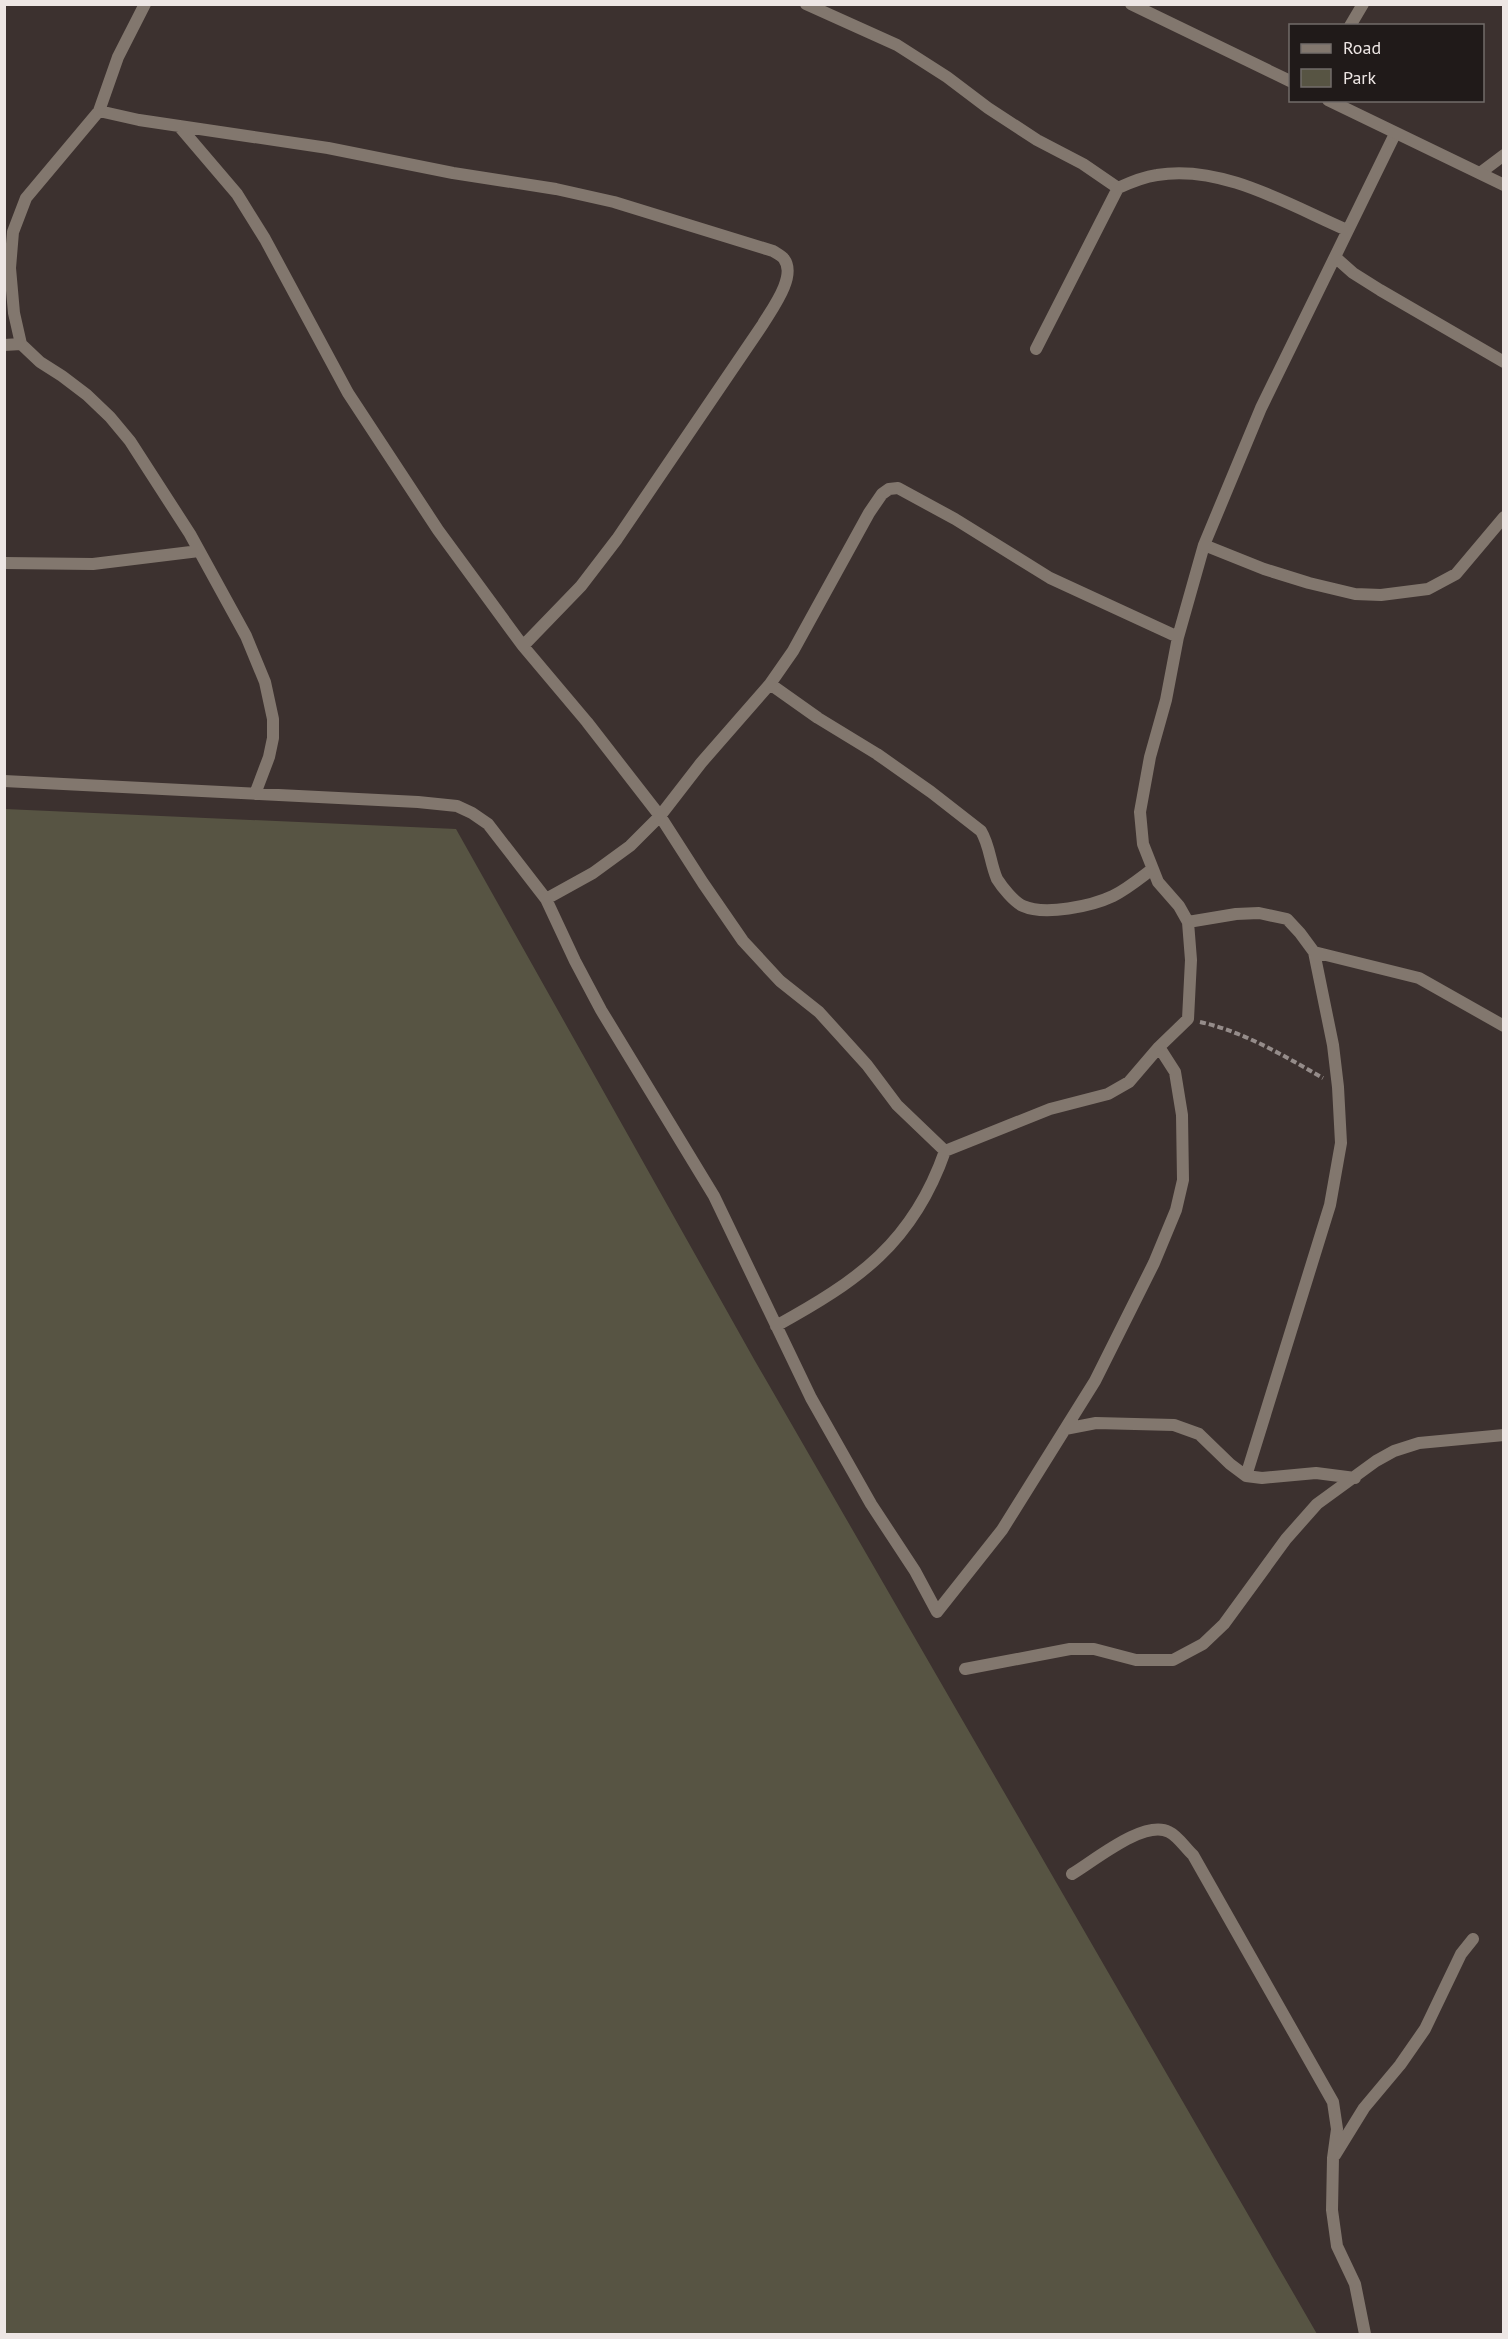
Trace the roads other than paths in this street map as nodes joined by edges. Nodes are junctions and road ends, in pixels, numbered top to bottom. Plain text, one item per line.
1 (145, 4) edge
2 (806, 4) edge
3 (1363, 4) edge
4 (1133, 5) edge
5 (1351, 24) edge
6 (1289, 81) edge
7 (1332, 102) edge
8 (99, 111) junction
9 (179, 126) junction
10 (1395, 134) junction
11 (1503, 154) edge
12 (1480, 173) junction
13 (1503, 185) edge
14 (1118, 188) junction
15 (1347, 230) junction
16 (1335, 258) junction
17 (4, 345) edge
18 (21, 345) junction
19 (1036, 349) dead end
20 (1503, 362) edge
21 (1503, 517) edge
22 (1204, 544) junction
23 (199, 551) junction
24 (4, 563) edge
25 (1178, 637) junction
26 (523, 646) junction
27 (770, 684) junction
28 (4, 781) edge
29 (255, 795) junction
30 (660, 816) junction
31 (1151, 870) junction
32 (546, 899) junction
33 (1188, 922) junction
34 (1314, 952) junction
35 (1503, 1026) edge
36 (1159, 1047) junction
37 (945, 1151) junction
38 (776, 1326) junction
39 (1065, 1430) junction
40 (1503, 1435) edge
41 (1246, 1476) junction
42 (1354, 1478) junction
43 (965, 1669) dead end
44 (1072, 1874) dead end
45 (1473, 1939) dead end
46 (1333, 2158) junction
47 (1365, 2334) edge

1 - 8 street
2 - 14 street
3 - 5 street
4 - 6 street
7 - 10 street
8 - 9 street
8 - 18 street
9 - 26 street
9 - 26 street
10 - 12 street
10 - 15 street
11 - 12 street
12 - 13 street
14 - 15 street
14 - 19 street
15 - 16 street
16 - 20 street
16 - 22 street
17 - 18 street
18 - 23 street
21 - 22 street
22 - 25 street
23 - 24 street
23 - 29 street
25 - 27 street
25 - 31 street
26 - 30 street
27 - 30 street
27 - 31 street
28 - 29 street
29 - 32 street
30 - 32 street
30 - 37 street
31 - 33 street
32 - 38 street
33 - 34 street
33 - 36 street
34 - 35 street
34 - 41 street
36 - 37 street
36 - 39 street
37 - 38 street
38 - 39 street
39 - 41 street
40 - 42 street
41 - 42 street
42 - 43 street
44 - 46 street
45 - 46 street
46 - 47 street

